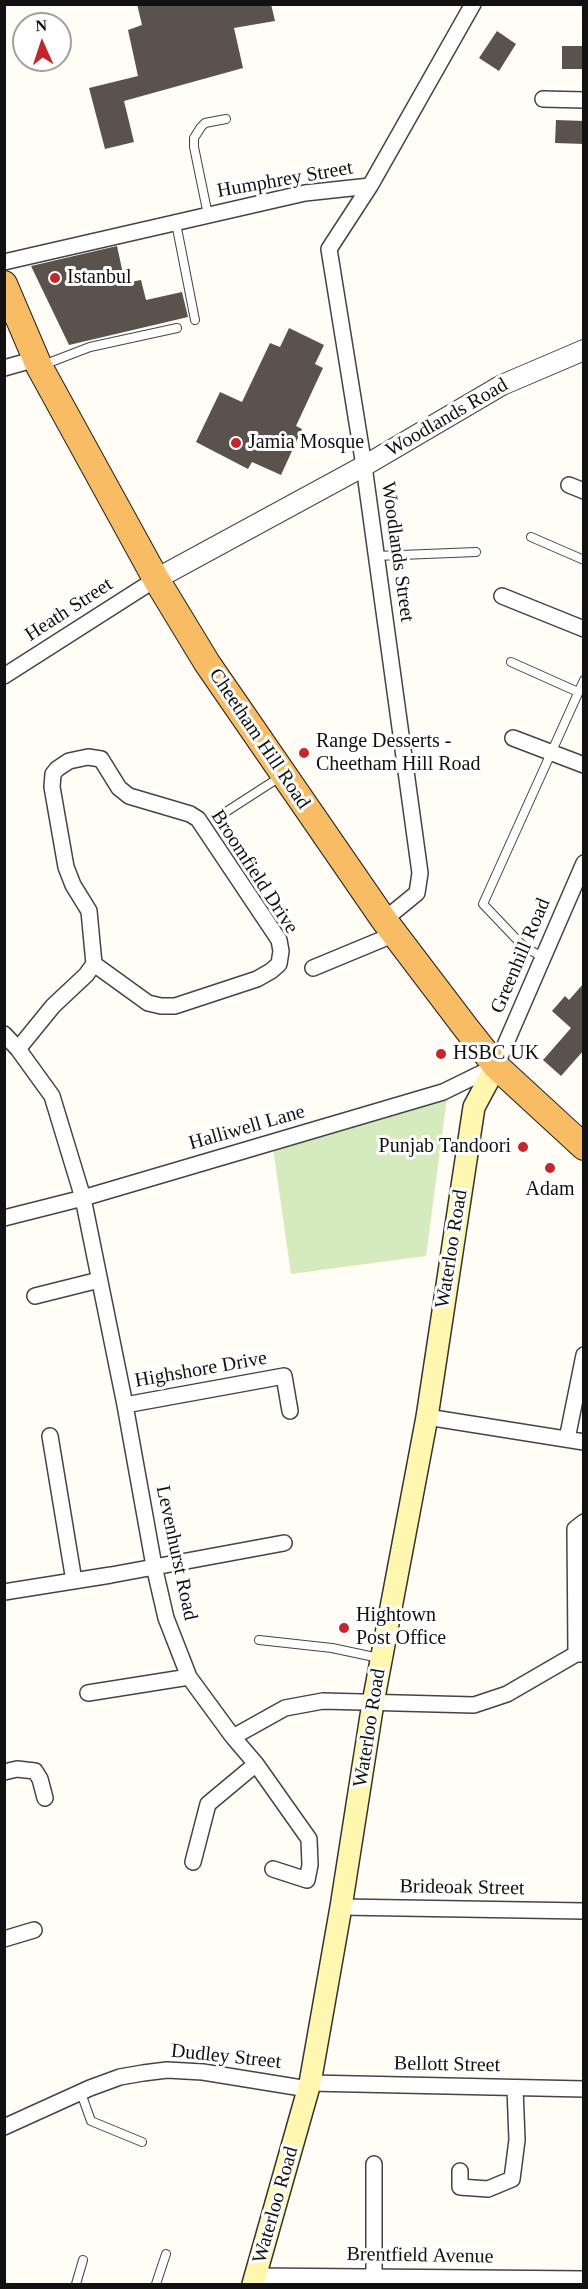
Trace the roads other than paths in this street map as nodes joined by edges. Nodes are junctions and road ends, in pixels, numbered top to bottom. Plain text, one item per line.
1 (472, 4) edge
2 (543, 99) dead end
3 (584, 100) edge
4 (226, 119) dead end
5 (370, 186) junction
6 (208, 215) junction
7 (176, 223) junction
8 (4, 262) edge
9 (4, 284) edge
10 (195, 320) dead end
11 (177, 328) dead end
12 (584, 350) edge
13 (38, 363) junction
14 (4, 368) edge
15 (364, 466) junction
16 (531, 537) dead end
17 (476, 552) dead end
18 (376, 556) junction
19 (584, 560) edge
20 (156, 579) junction
21 (502, 596) dead end
22 (584, 629) edge
23 (511, 662) dead end
24 (4, 676) edge
25 (584, 680) edge
26 (578, 692) junction
27 (513, 738) dead end
28 (551, 752) junction
29 (584, 765) edge
30 (283, 775) junction
31 (218, 817) dead end
32 (584, 863) edge
33 (577, 896) edge
34 (389, 927) junction
35 (543, 957) junction
36 (94, 964) junction
37 (313, 968) dead end
38 (4, 1034) edge
39 (18, 1049) junction
40 (496, 1066) junction
41 (584, 1146) edge
42 (82, 1198) junction
43 (4, 1218) edge
44 (99, 1280) junction
45 (35, 1296) dead end
46 (584, 1355) edge
47 (125, 1405) junction
48 (290, 1410) dead end
49 (427, 1417) junction
50 (50, 1436) dead end
51 (567, 1439) junction
52 (584, 1442) edge
53 (584, 1522) edge
54 (284, 1543) dead end
55 (154, 1566) junction
56 (74, 1581) junction
57 (4, 1592) edge
58 (259, 1640) dead end
59 (580, 1654) edge
60 (381, 1659) junction
61 (189, 1677) junction
62 (88, 1693) dead end
63 (373, 1703) junction
64 (233, 1737) junction
65 (256, 1764) junction
66 (4, 1772) edge
67 (45, 1798) dead end
68 (193, 1862) dead end
69 (273, 1869) dead end
70 (341, 1907) junction
71 (584, 1911) edge
72 (34, 1930) dead end
73 (4, 1939) edge
74 (309, 2086) junction
75 (515, 2088) junction
76 (584, 2089) edge
77 (81, 2093) junction
78 (4, 2127) edge
79 (142, 2142) dead end
80 (374, 2164) dead end
81 (460, 2170) dead end
82 (166, 2254) dead end
83 (83, 2260) dead end
84 (374, 2277) junction
85 (254, 2280) edge
86 (575, 2281) edge
87 (76, 2284) edge
88 (156, 2284) edge

1 - 5 street, Humphrey Street
2 - 3 street
4 - 6 lane
5 - 6 street, Humphrey Street
5 - 15 street, Woodlands Street
6 - 7 street, Humphrey Street
7 - 8 street, Humphrey Street
7 - 10 lane
9 - 13 highway, Cheetham Hill Road
11 - 13 lane
12 - 15 street, Woodlands Road
13 - 14 street
13 - 20 highway, Cheetham Hill Road
15 - 18 street, Woodlands Street
15 - 20 street, Woodlands Road
16 - 19 lane
17 - 18 lane
18 - 34 street, Woodlands Street
20 - 24 street, Heath Street
20 - 30 highway, Cheetham Hill Road
21 - 22 street
23 - 26 lane
25 - 26 lane
26 - 28 lane
27 - 28 street
28 - 29 street
28 - 35 lane
30 - 31 lane
30 - 34 highway, Cheetham Hill Road
32 - 33 street, Greenhill Road
33 - 35 street, Greenhill Road
34 - 37 street, Woodlands Street
34 - 40 highway, Cheetham Hill Road
35 - 40 street, Greenhill Road
36 - 36 street, Broomfield Drive
36 - 39 street
38 - 39 street, Levenhurst Road
39 - 42 street, Levenhurst Road
40 - 41 highway, Cheetham Hill Road
40 - 42 street, Halliwell Lane
40 - 49 main road, Waterloo Road
42 - 43 street, Halliwell Lane
42 - 44 street, Levenhurst Road
44 - 45 street
44 - 47 street, Levenhurst Road
46 - 51 street
47 - 48 street, Highshore Drive
47 - 55 street, Levenhurst Road
49 - 51 street
49 - 60 main road, Waterloo Road
50 - 56 street
51 - 52 street
53 - 59 street
54 - 55 street
55 - 56 street
55 - 61 street, Levenhurst Road
56 - 57 street
58 - 60 lane
59 - 63 street
60 - 63 main road, Waterloo Road
61 - 62 street
61 - 64 street, Levenhurst Road
63 - 64 street
63 - 70 main road, Waterloo Road
64 - 65 street, Levenhurst Road
65 - 68 street
65 - 69 street, Levenhurst Road
66 - 67 street
70 - 71 street, Brideoak Street
70 - 74 main road, Waterloo Road
72 - 73 street
74 - 75 street, Bellott Street
74 - 77 street, Dudley Street
74 - 85 main road, Waterloo Road
75 - 76 street, Bellott Street
75 - 81 street
77 - 78 street, Dudley Street
77 - 79 lane
80 - 84 street
82 - 88 lane
83 - 87 lane
84 - 85 street, Brentfield Avenue
84 - 86 street, Brentfield Avenue

